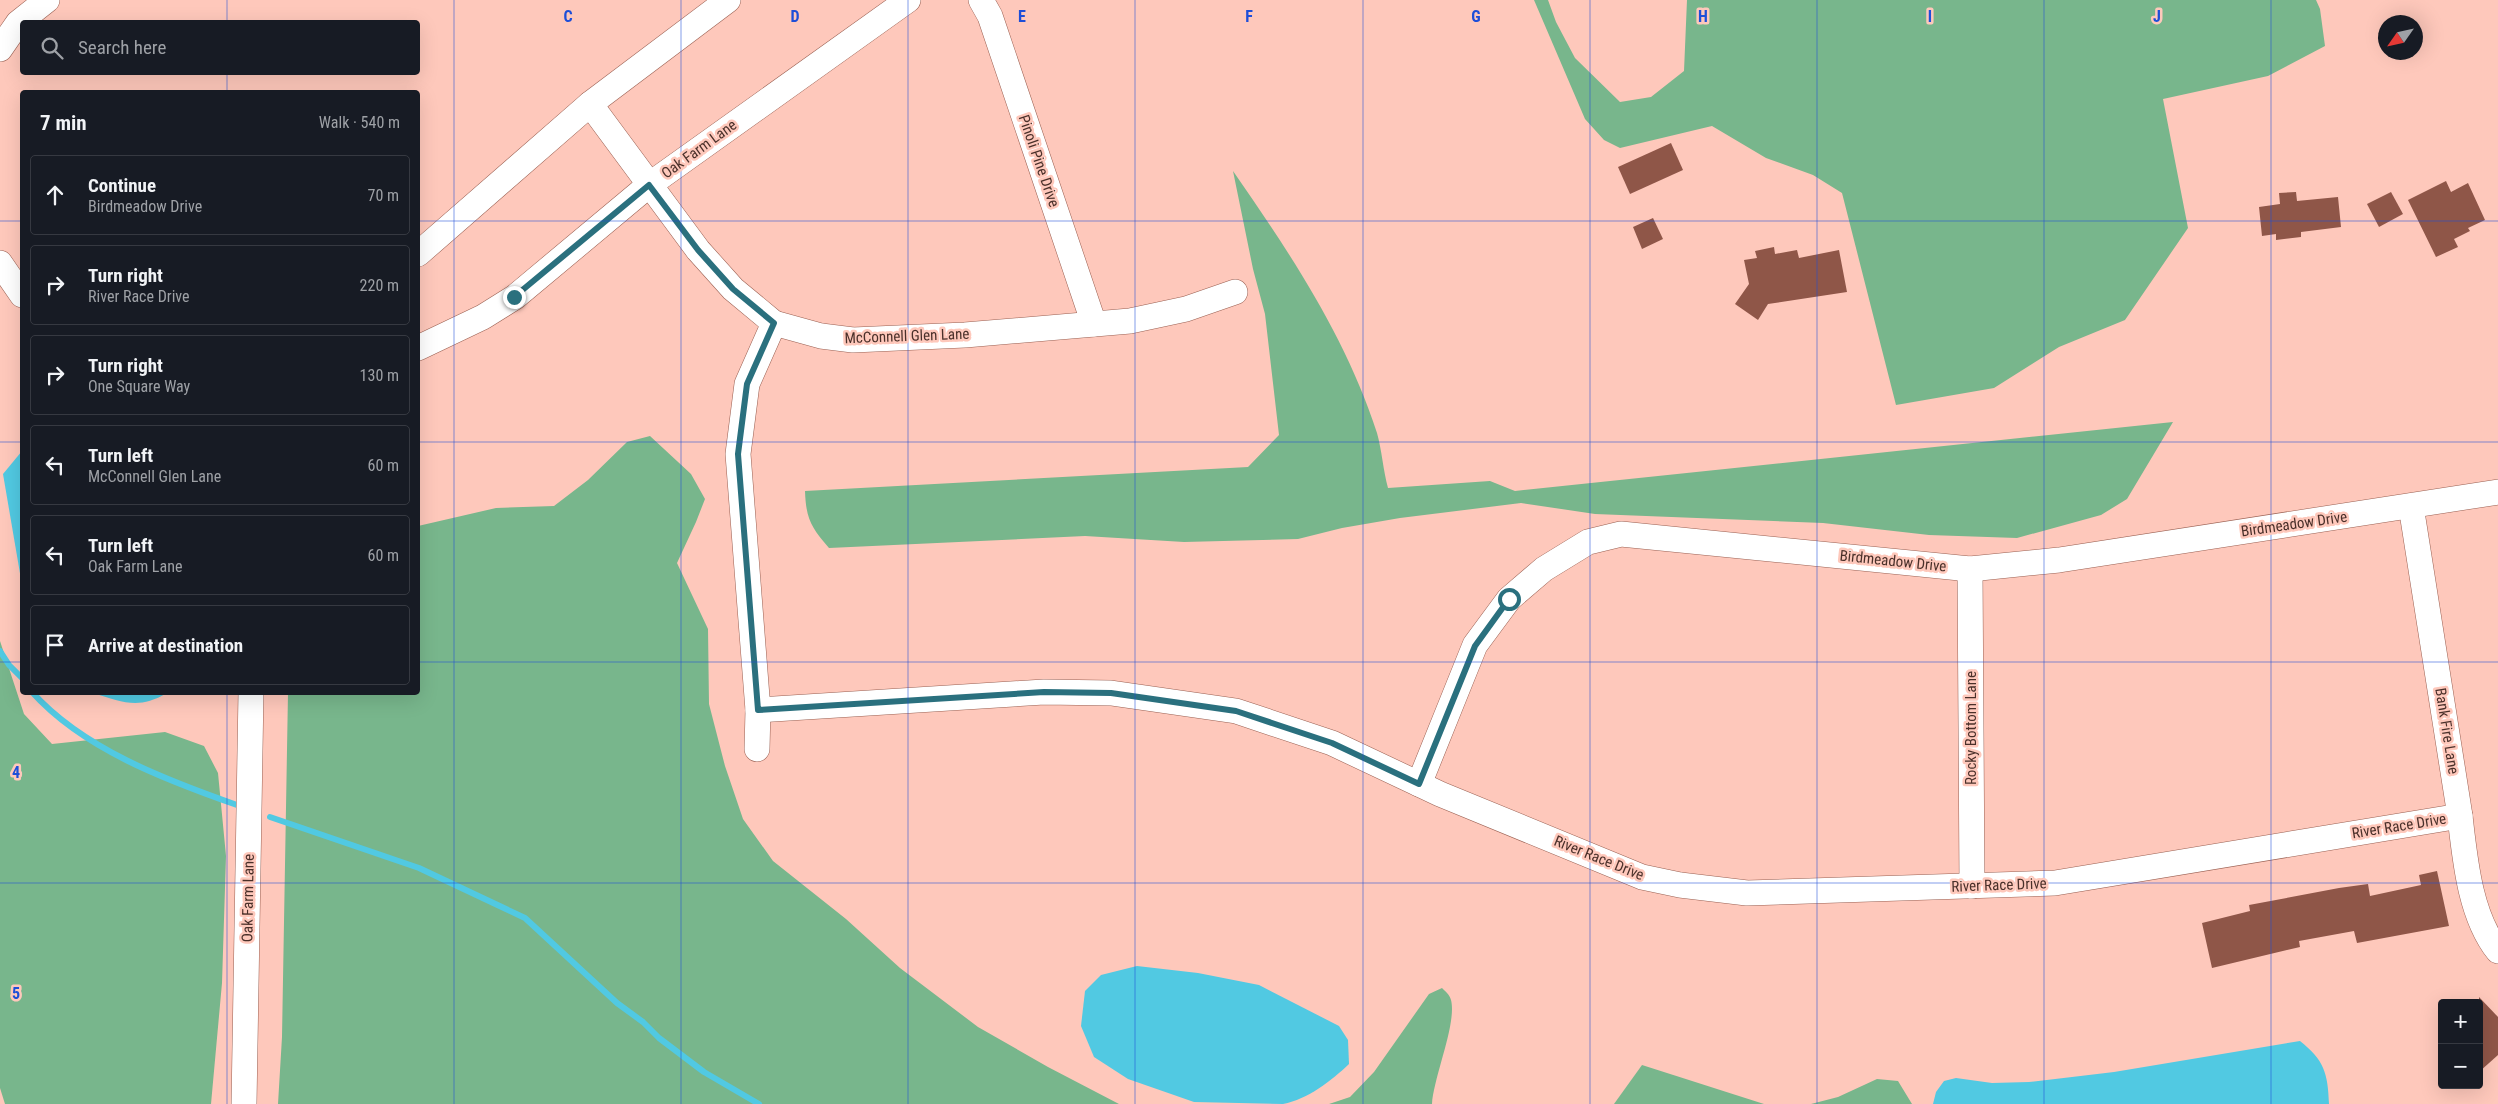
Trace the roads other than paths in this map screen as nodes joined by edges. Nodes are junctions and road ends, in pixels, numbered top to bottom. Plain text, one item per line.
1 (47, 0) edge
2 (728, 0) edge
3 (908, 0) edge
4 (981, 0) edge
5 (22, 20) edge
6 (20, 21) edge
7 (0, 49) edge
8 (590, 104) junction
9 (649, 185) junction
10 (420, 252) edge
11 (0, 263) edge
12 (20, 291) edge
13 (1235, 292) dead end
14 (774, 323) junction
15 (1094, 324) junction
16 (420, 347) edge
17 (2498, 492) edge
18 (2411, 506) junction
19 (1970, 569) junction
20 (251, 695) edge
21 (758, 710) junction
22 (757, 749) dead end
23 (1419, 784) junction
24 (2460, 816) junction
25 (1972, 886) junction
26 (2498, 951) edge
27 (244, 1104) edge

1 - 5 street
2 - 8 street
3 - 9 street, Oak Farm Lane
4 - 15 street, Pinoli Pine Drive
6 - 7 street
8 - 9 street, McConnell Glen Lane
8 - 10 street
9 - 14 street, McConnell Glen Lane
9 - 16 street, Oak Farm Lane
11 - 12 street
13 - 15 street, McConnell Glen Lane
14 - 15 street, McConnell Glen Lane
14 - 21 street
17 - 18 street, Birdmeadow Drive
18 - 19 street, Birdmeadow Drive
18 - 24 street, Bank Fire Lane
19 - 23 street, Birdmeadow Drive
19 - 25 street, Rocky Bottom Lane
20 - 27 street, Oak Farm Lane
21 - 22 street
21 - 23 street, River Race Drive
23 - 25 street, River Race Drive
24 - 25 street, River Race Drive
24 - 26 street, Bank Fire Lane

